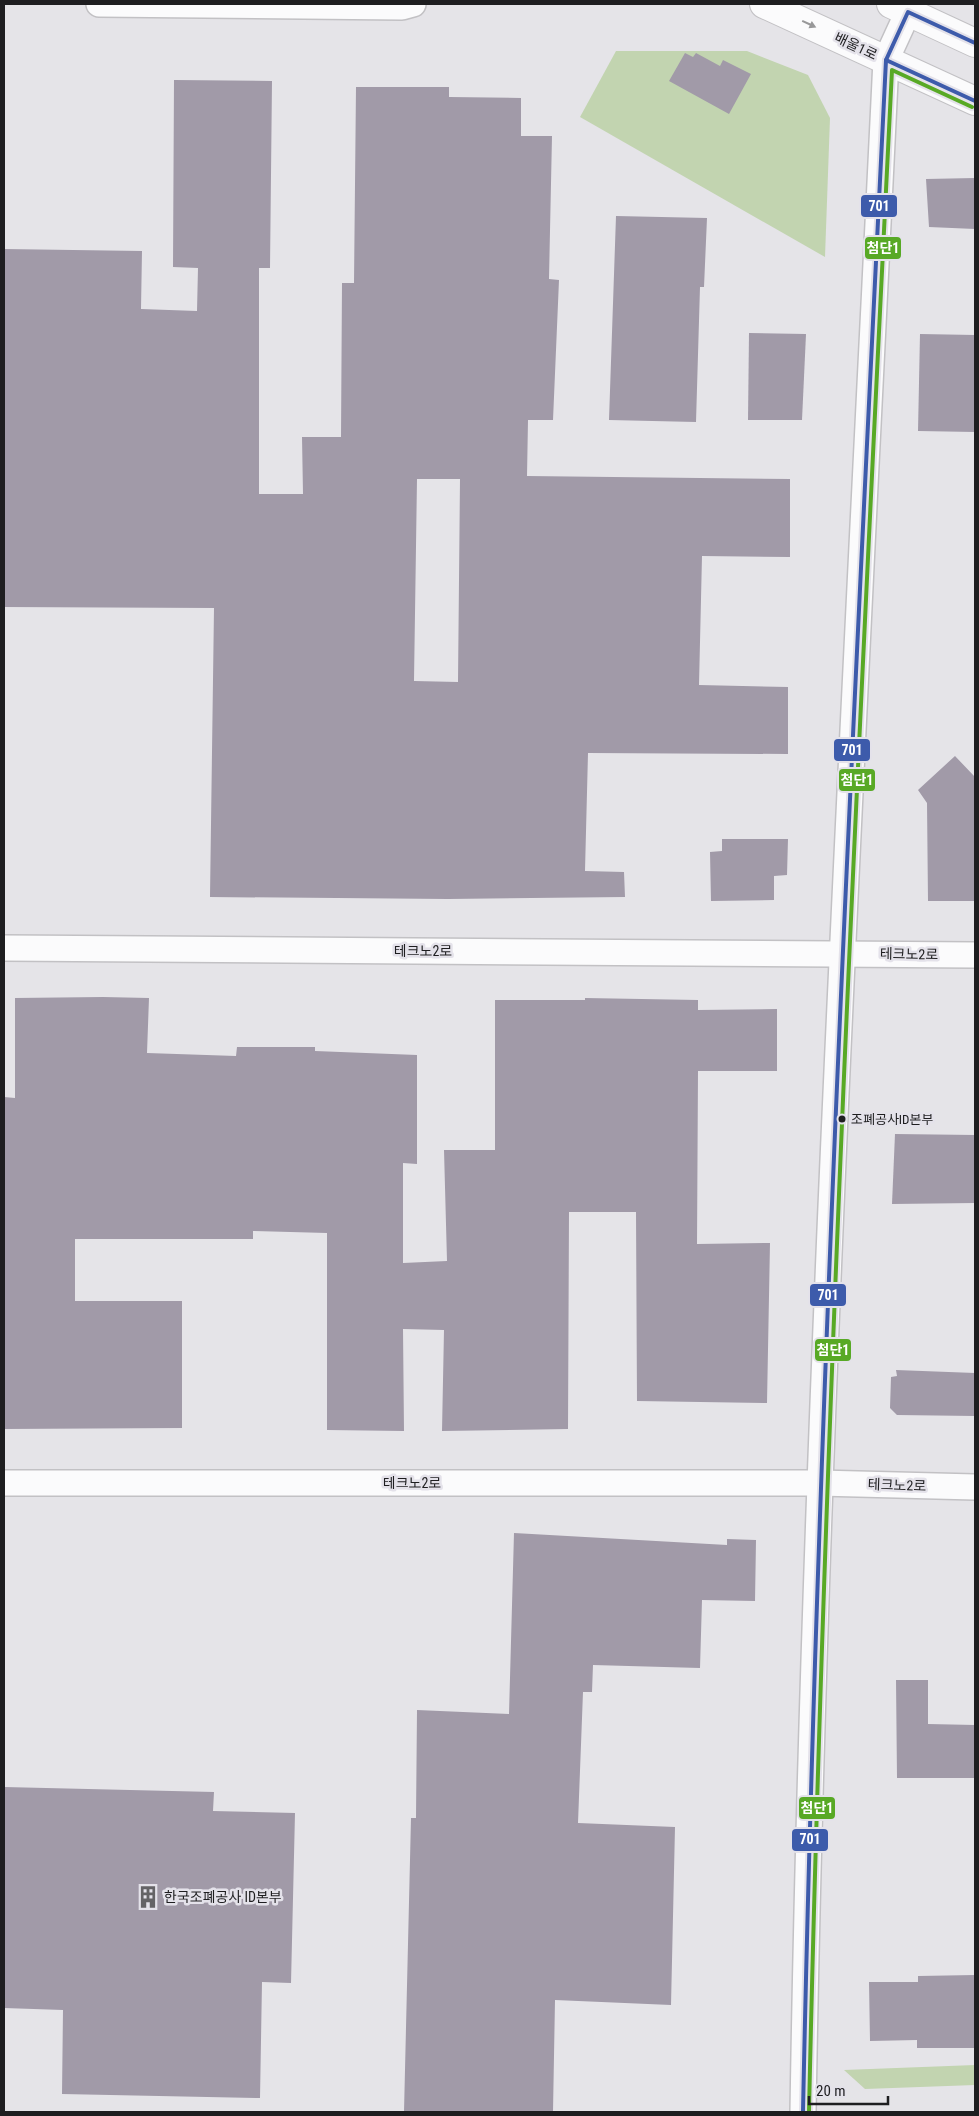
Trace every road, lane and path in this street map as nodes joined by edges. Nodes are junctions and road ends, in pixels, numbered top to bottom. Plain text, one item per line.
1 (99, 4) edge
2 (413, 4) edge
3 (764, 4) edge
4 (900, 8) edge
5 (975, 43) edge
6 (886, 60) junction
7 (975, 101) edge
8 (4, 948) edge
9 (843, 953) junction
10 (975, 955) edge
11 (4, 1483) edge
12 (819, 1483) junction
13 (975, 1487) edge
14 (802, 2112) edge

1 - 2 street
3 -> 6 main road, 배울1로
4 - 5 main road
4 - 6 street
6 - 7 main road, 배울1로
6 - 9 street
8 - 9 street, 테크노2로
9 - 10 street, 테크노2로
9 - 12 street
11 - 12 street, 테크노2로
12 - 13 street, 테크노2로
12 - 14 street

